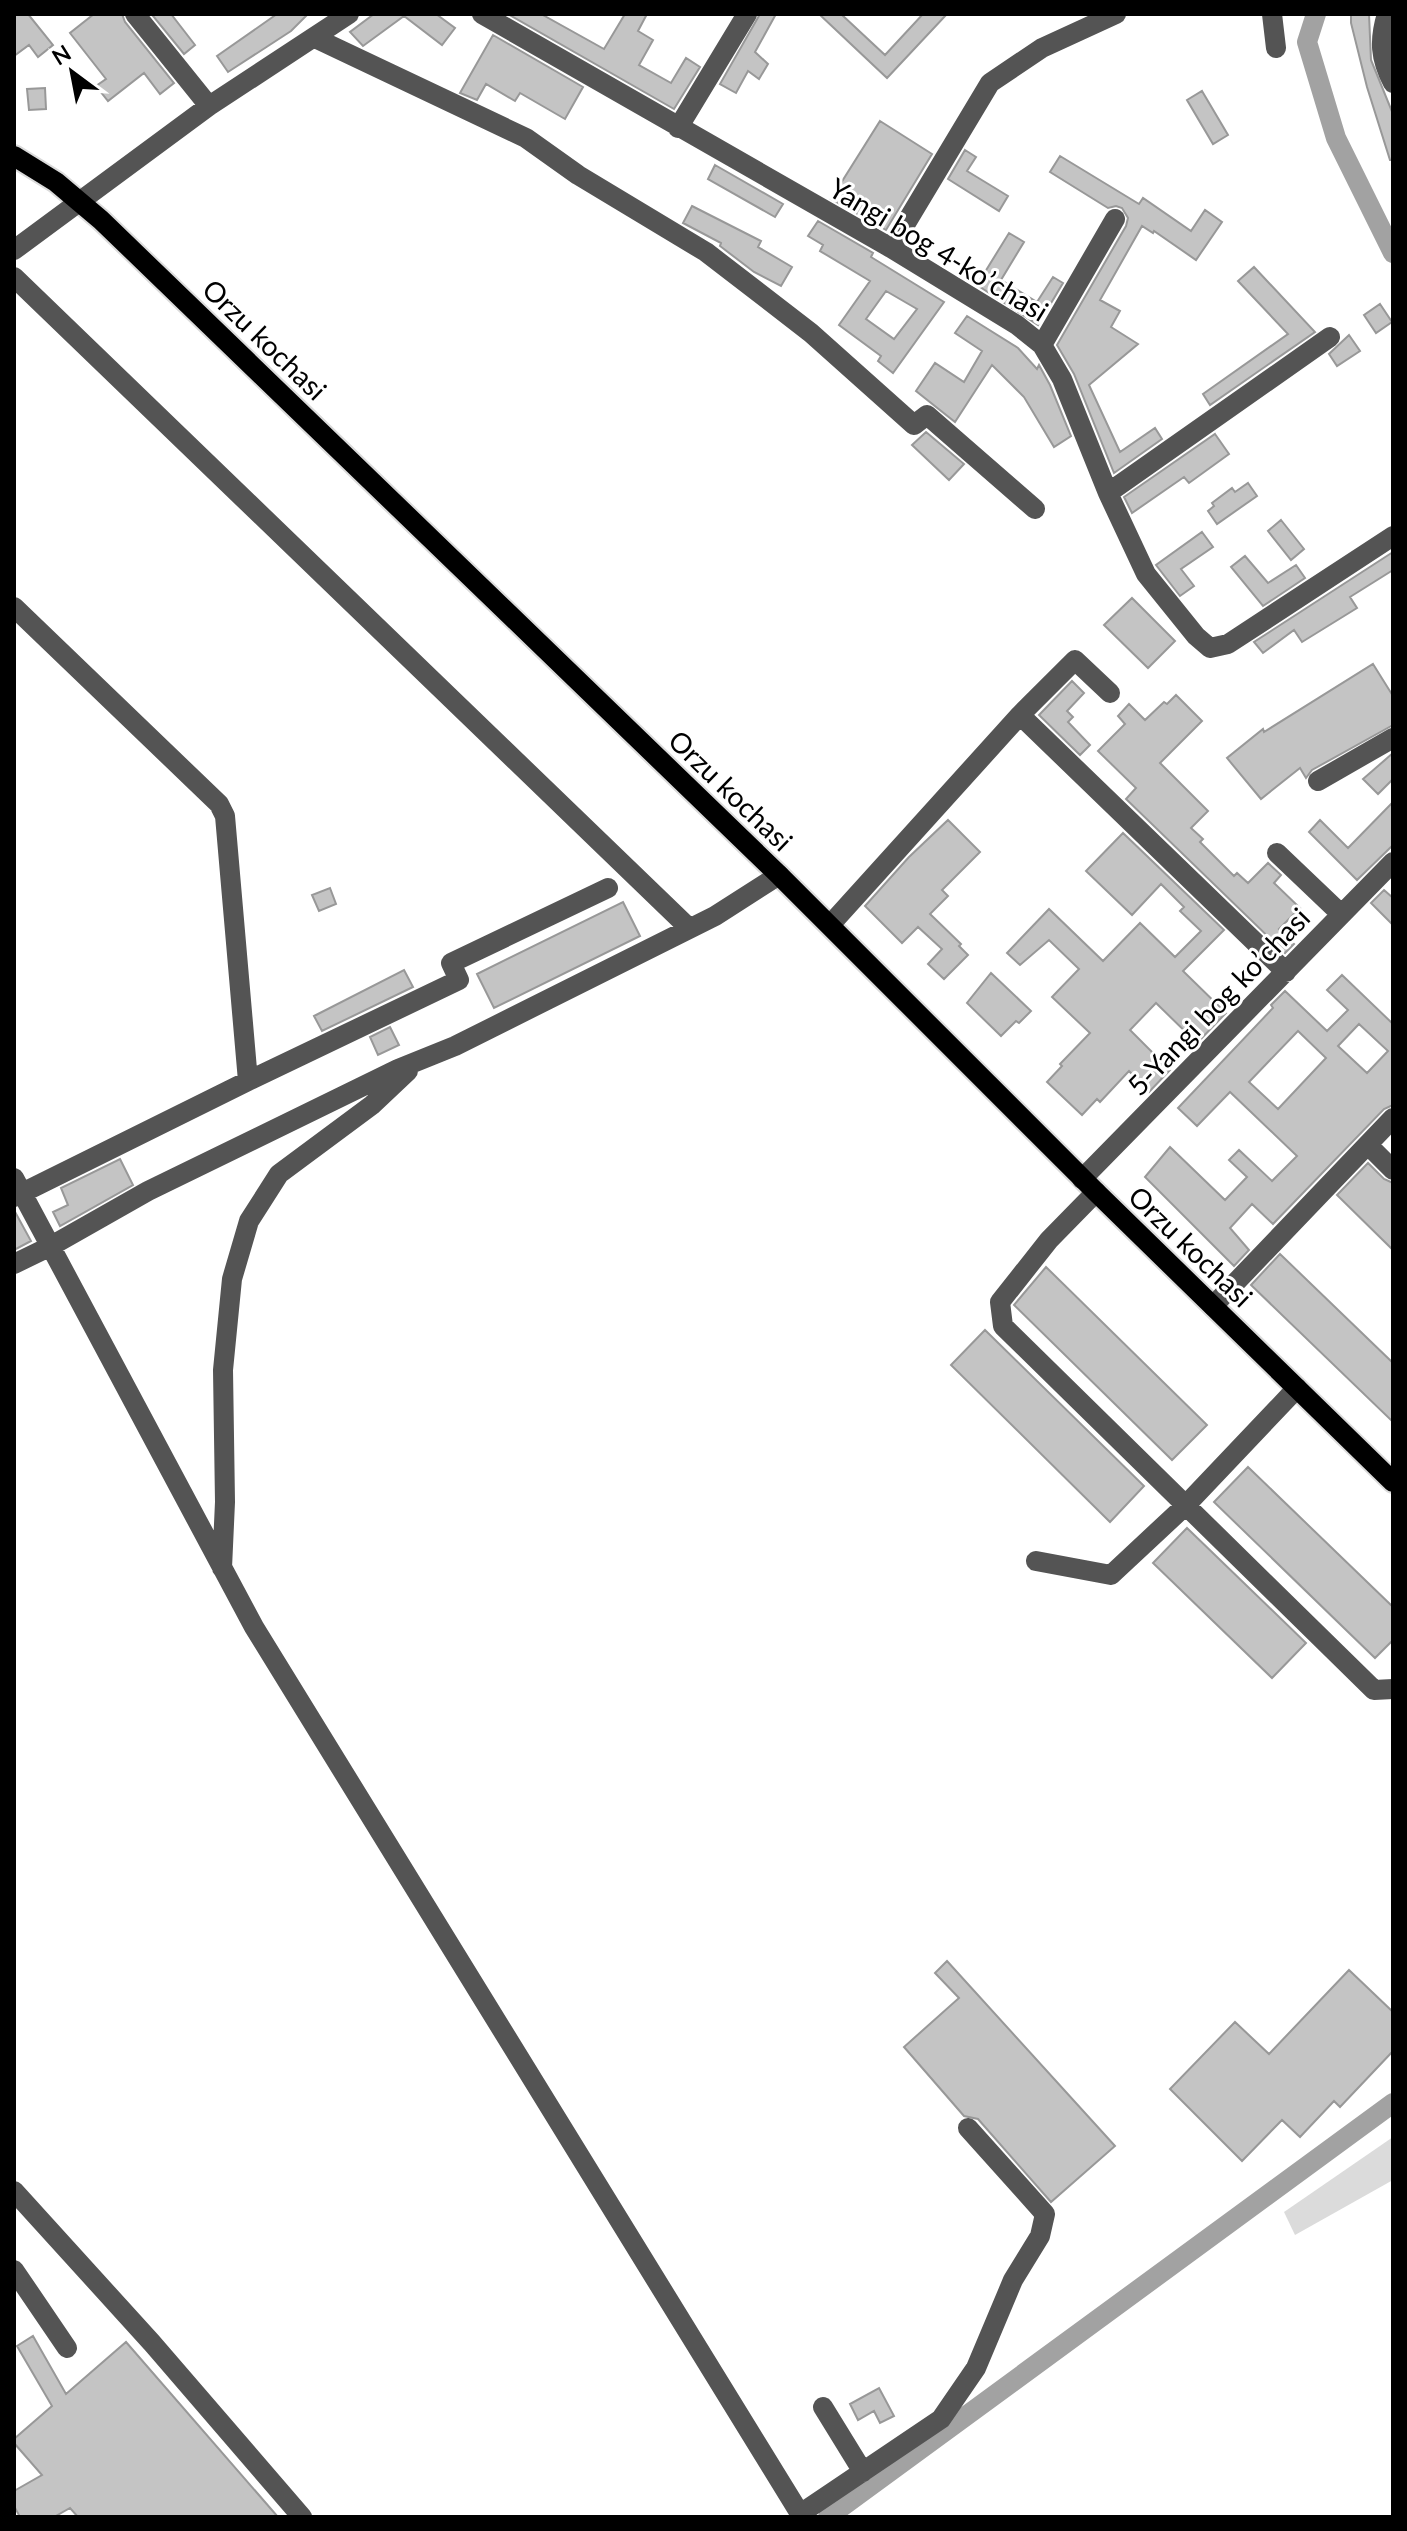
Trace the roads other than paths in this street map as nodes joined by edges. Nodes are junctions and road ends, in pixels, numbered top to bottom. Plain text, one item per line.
1 (135, 14) edge
2 (349, 14) edge
3 (482, 14) edge
4 (747, 14) edge
5 (1116, 14) edge
6 (1272, 14) edge
7 (1387, 14) edge
8 (509, 20) edge
9 (315, 38) junction
10 (1276, 48) dead end
11 (1393, 83) edge
12 (209, 106) junction
13 (678, 128) junction
14 (14, 156) edge
15 (82, 202) junction
16 (1115, 219) dead end
17 (891, 248) junction
18 (14, 250) edge
19 (14, 277) edge
20 (1330, 337) dead end
21 (1042, 345) junction
22 (1108, 493) junction
23 (1035, 509) dead end
24 (1393, 536) edge
25 (14, 607) edge
26 (1110, 693) dead end
27 (1020, 715) junction
28 (1393, 738) edge
29 (1318, 781) dead end
30 (1277, 853) dead end
31 (1393, 862) edge
32 (779, 875) junction
33 (608, 888) dead end
34 (1341, 914) junction
35 (830, 925) junction
36 (689, 928) junction
37 (1286, 972) junction
38 (418, 1061) junction
39 (248, 1081) junction
40 (1393, 1118) edge
41 (1368, 1145) junction
42 (1393, 1170) edge
43 (1089, 1185) junction
44 (17, 1189) edge
45 (51, 1246) junction
46 (14, 1264) edge
47 (1213, 1306) junction
48 (1297, 1388) junction
49 (1393, 1482) edge
50 (1186, 1505) junction
51 (1036, 1561) dead end
52 (222, 1568) junction
53 (1393, 1689) edge
54 (968, 2128) dead end
55 (14, 2191) edge
56 (14, 2270) edge
57 (67, 2348) dead end
58 (823, 2407) dead end
59 (863, 2472) junction
60 (801, 2516) edge
61 (302, 2517) edge

1 - 12 street
2 - 9 street
3 - 8 street, Yangi bog 4-koʼchasi
4 - 13 street
5 - 17 street
6 - 10 street
7 - 11 street
8 - 13 street, Yangi bog 4-koʼchasi
9 - 12 street
9 - 23 street
12 - 15 street
13 - 17 street, Yangi bog 4-koʼchasi
14 - 15 main road, Orzu kochasi
15 - 18 street
15 - 32 main road, Orzu kochasi
16 - 21 street
17 - 21 street, Yangi bog 4-koʼchasi
19 - 36 street
20 - 22 street
21 - 22 street, Yangi bog 4-koʼchasi
22 - 24 street, Yangi bog 4-koʼchasi
25 - 39 street
26 - 27 street
27 - 35 street
27 - 37 street
28 - 29 street
30 - 34 street
31 - 34 street, 5-Yangi bog koʼchasi
32 - 35 main road, Orzu kochasi
32 - 36 street
33 - 39 street
34 - 37 street, 5-Yangi bog koʼchasi
35 - 43 main road, Orzu kochasi
36 - 38 street
37 - 43 street, 5-Yangi bog koʼchasi
38 - 45 street
38 - 52 street
39 - 44 street
40 - 41 street
41 - 42 street
41 - 47 street
43 - 47 main road, Orzu kochasi
43 - 50 street, 5-Yangi bog koʼchasi
44 - 45 street
45 - 46 street
45 - 52 street
47 - 48 main road, Orzu kochasi
48 - 49 main road, Orzu kochasi
48 - 50 street
50 - 51 street
50 - 53 street, 5-Yangi bog koʼchasi
52 - 60 street
54 - 59 street
55 - 61 street
56 - 57 street
58 - 59 street
59 - 60 street

